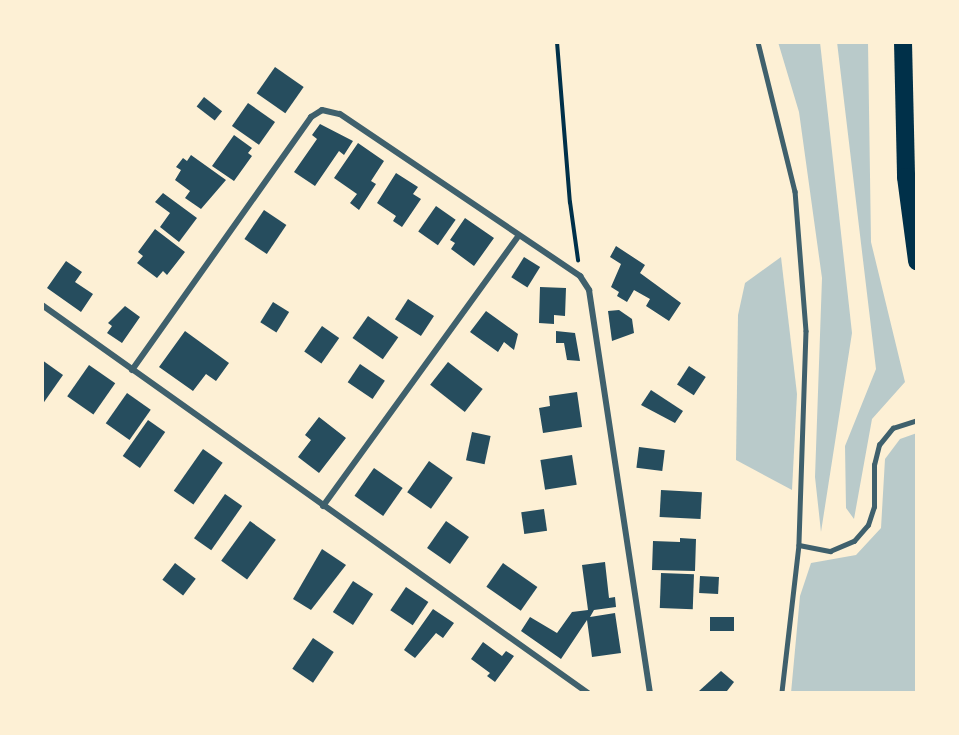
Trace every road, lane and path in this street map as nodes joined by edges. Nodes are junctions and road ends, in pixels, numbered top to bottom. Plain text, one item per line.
1 (557, 42) edge
2 (758, 42) edge
3 (903, 42) edge
4 (518, 237) junction
5 (917, 261) edge
6 (580, 276) junction
7 (42, 305) edge
8 (132, 370) junction
9 (917, 420) edge
10 (323, 506) junction
11 (799, 545) junction
12 (588, 693) edge
13 (650, 693) edge
14 (782, 693) edge

1 - 6 path
2 - 11 lane
3 - 5 highway
4 - 6 street
4 - 8 street
4 - 10 street
6 - 13 street
7 - 8 street
8 - 10 street
9 - 11 lane
10 - 12 street
11 - 14 lane

